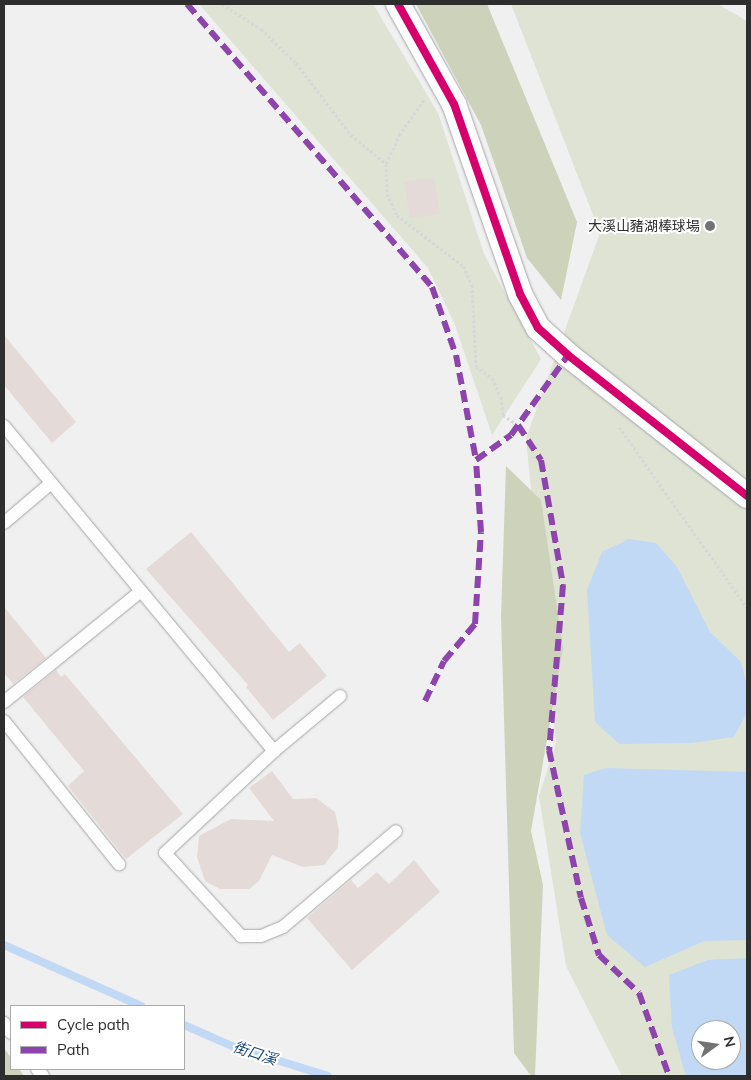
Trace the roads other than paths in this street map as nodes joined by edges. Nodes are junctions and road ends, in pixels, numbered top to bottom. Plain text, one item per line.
1 (398, 4) edge
2 (4, 426) edge
3 (50, 483) junction
4 (747, 496) edge
5 (4, 523) edge
6 (140, 592) junction
7 (340, 696) dead end
8 (4, 702) edge
9 (4, 720) edge
10 (274, 751) junction
11 (396, 831) dead end
12 (119, 864) dead end

1 - 4 street
2 - 3 lane
3 - 5 lane
3 - 6 lane
6 - 8 lane
6 - 10 lane
7 - 10 lane
9 - 12 lane
10 - 11 lane

